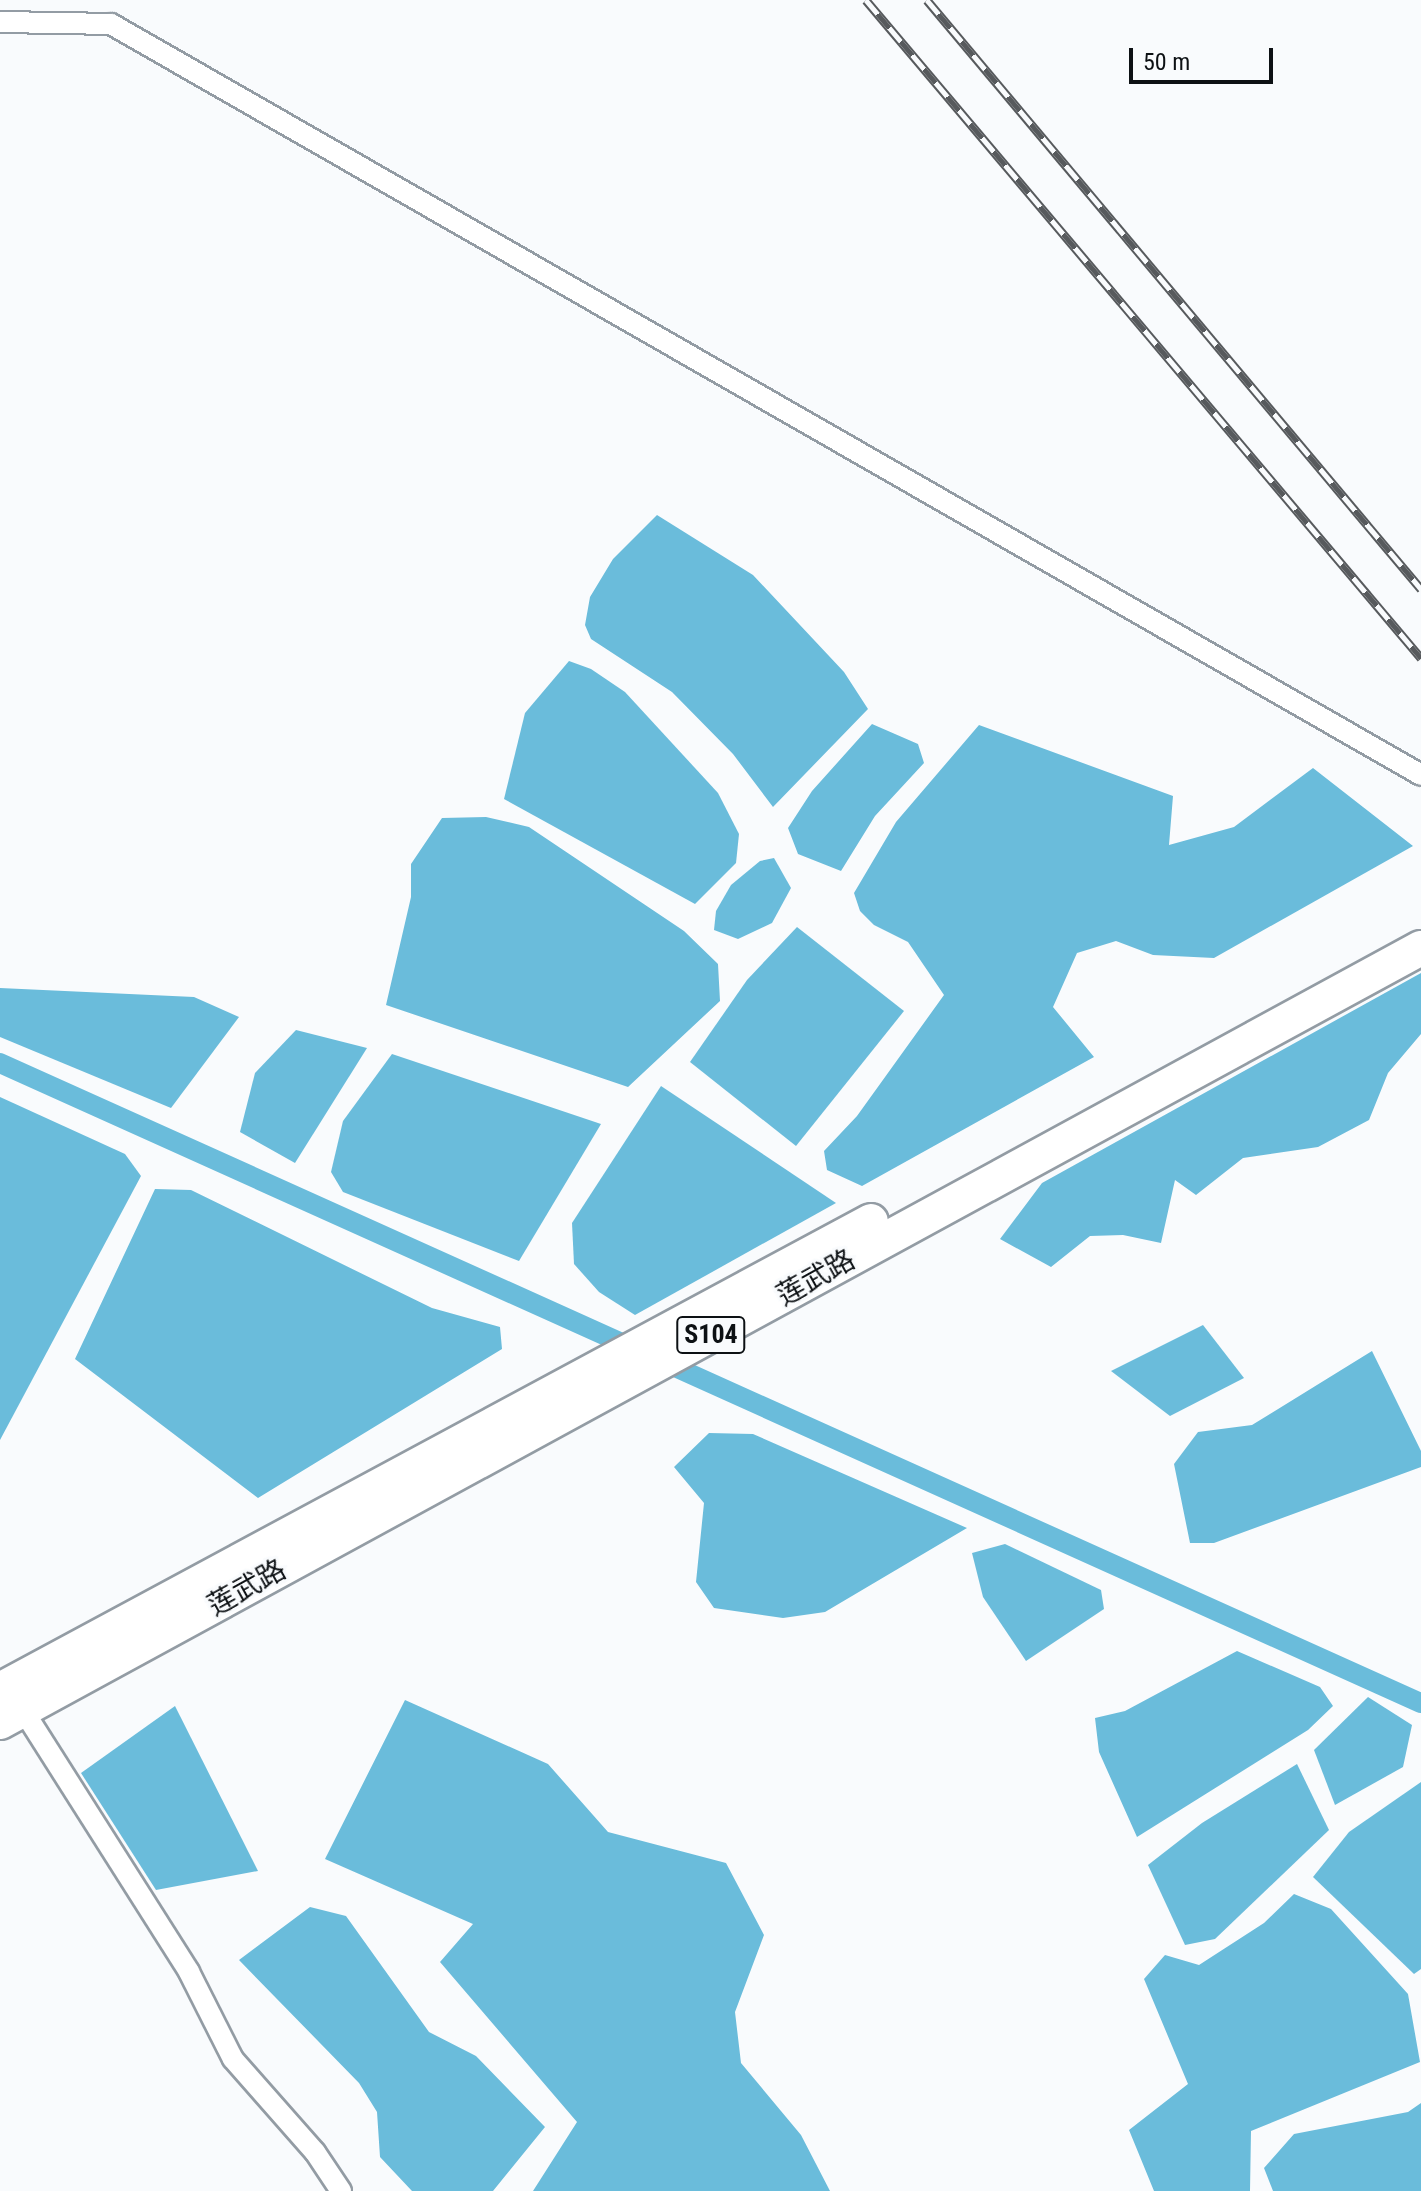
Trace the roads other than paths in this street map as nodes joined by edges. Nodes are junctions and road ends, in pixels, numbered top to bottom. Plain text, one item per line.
1 (0, 22) edge
2 (1421, 775) edge
3 (1421, 925) edge
4 (1421, 948) edge
5 (8, 1707) edge
6 (341, 2191) edge

1 - 2 street
3 - 5 main road, 莲武路
4 - 5 main road, 莲武路 / S104
5 - 6 street

